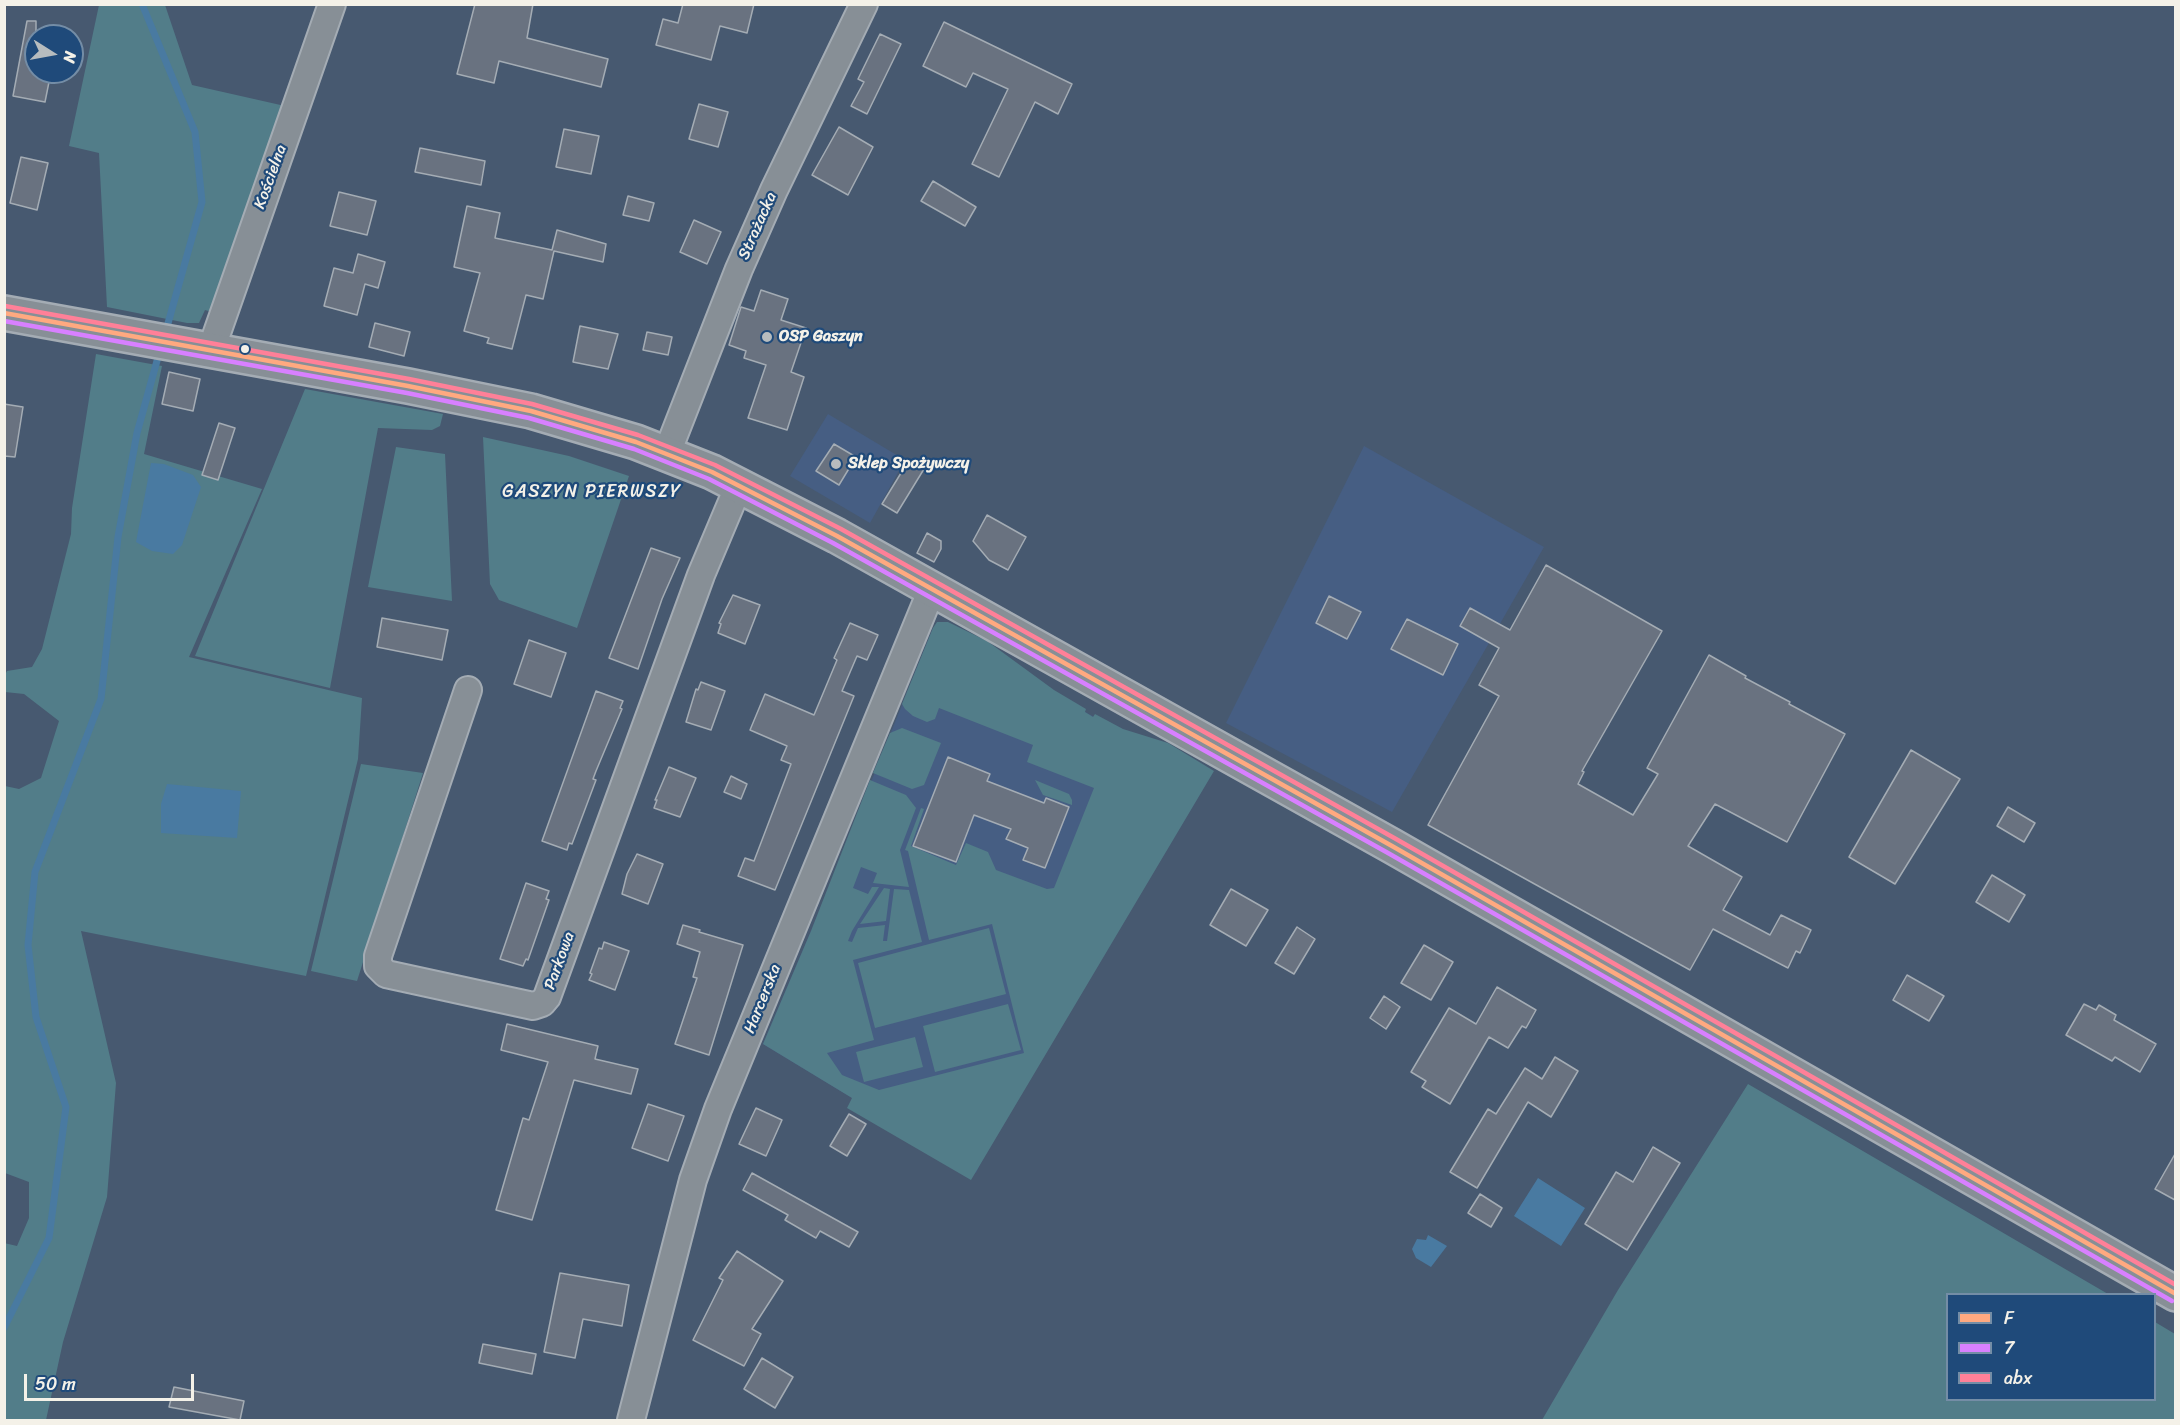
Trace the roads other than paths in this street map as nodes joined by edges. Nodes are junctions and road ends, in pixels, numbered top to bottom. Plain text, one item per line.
1 (332, 4) edge
2 (864, 4) edge
3 (4, 313) edge
4 (211, 350) junction
5 (667, 453) junction
6 (739, 485) junction
7 (932, 590) junction
8 (468, 690) dead end
9 (2175, 1294) edge
10 (630, 1420) edge

1 - 4 street, Kościelna
2 - 5 street, Strażacka
3 - 4 main road
4 - 5 main road
5 - 6 main road
6 - 7 main road
6 - 8 street, Parkowa
7 - 9 main road
7 - 10 street, Harcerska

